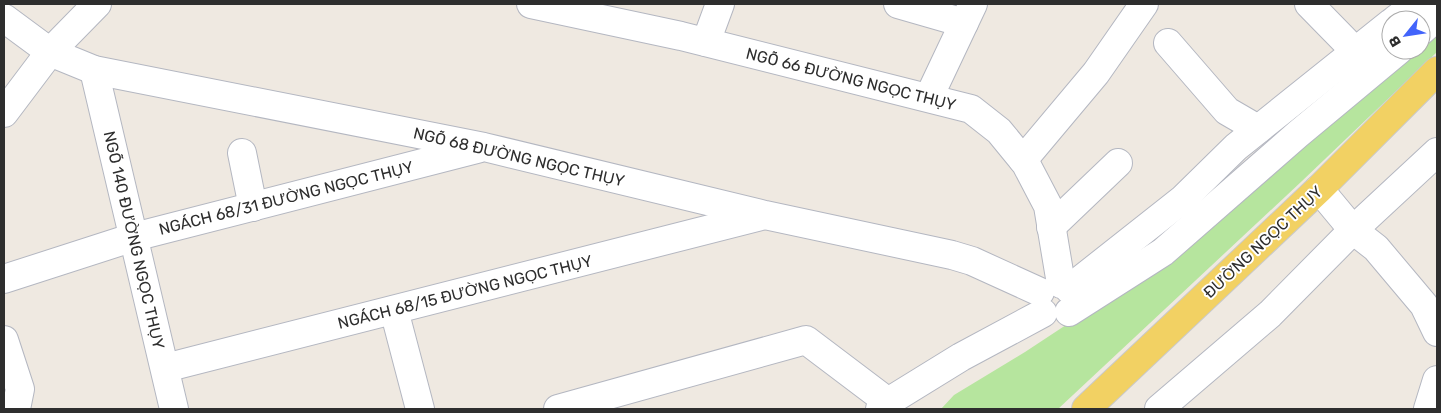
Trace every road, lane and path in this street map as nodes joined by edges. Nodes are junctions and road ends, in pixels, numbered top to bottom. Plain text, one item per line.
1 (97, 4) edge
2 (531, 4) edge
3 (720, 4) edge
4 (898, 4) edge
5 (1144, 4) edge
6 (1309, 4) edge
7 (968, 13) edge
8 (4, 18) edge
9 (1381, 31) edge
10 (706, 42) junction
11 (1168, 43) dead end
12 (1355, 51) junction
13 (50, 52) junction
14 (1387, 60) edge
15 (94, 70) junction
16 (1437, 71) edge
17 (929, 98) junction
18 (4, 113) edge
19 (1258, 129) junction
20 (484, 147) junction
21 (1437, 152) edge
22 (242, 154) dead end
23 (1023, 160) junction
24 (1118, 163) dead end
25 (1319, 189) junction
26 (253, 207) junction
27 (765, 215) junction
28 (1051, 227) junction
29 (1353, 230) junction
30 (134, 237) junction
31 (4, 279) edge
32 (1057, 298) junction
33 (394, 310) junction
34 (1437, 332) edge
35 (4, 340) edge
36 (165, 368) junction
37 (1437, 380) edge
38 (884, 405) edge
39 (1171, 406) edge
40 (16, 409) edge
41 (174, 409) edge
42 (420, 409) edge
43 (558, 409) edge
44 (1086, 409) edge
45 (1428, 409) edge

1 - 13 street
2 - 10 street, NGÕ 66 ĐƯỜNG NGỌC THỤY
3 - 10 street
4 - 7 street
5 - 23 street
6 - 12 street
7 - 17 street
8 - 13 street, NGÕ 68 ĐƯỜNG NGỌC THỤY
9 - 12 street
10 - 17 street, NGÕ 66 ĐƯỜNG NGỌC THỤY
11 - 19 street
12 - 19 street
13 - 15 street, NGÕ 68 ĐƯỜNG NGỌC THỤY
13 - 18 street
14 - 32 street
15 - 20 street, NGÕ 68 ĐƯỜNG NGỌC THỤY
15 - 30 street, NGÕ 140 ĐƯỜNG NGỌC THỤY
16 - 25 main road, ĐƯỜNG NGỌC THỤY
17 - 23 street, NGÕ 66 ĐƯỜNG NGỌC THỤY
19 - 32 street
20 - 26 street, NGÁCH 68/31 ĐƯỜNG NGỌC THỤY
20 - 27 street, NGÕ 68 ĐƯỜNG NGỌC THỤY
21 - 29 street
22 - 26 street
23 - 28 street, NGÕ 66 ĐƯỜNG NGỌC THỤY
24 - 28 street
25 - 29 street
25 - 44 main road, ĐƯỜNG NGỌC THỤY
26 - 30 street, NGÁCH 68/31 ĐƯỜNG NGỌC THỤY
27 - 32 street, NGÕ 68 ĐƯỜNG NGỌC THỤY
27 - 33 street, NGÁCH 68/15 ĐƯỜNG NGỌC THỤY
28 - 32 street, NGÕ 66 ĐƯỜNG NGỌC THỤY
29 - 34 street
29 - 39 street
30 - 31 street, NGÁCH 68/31 ĐƯỜNG NGỌC THỤY
30 - 36 street, NGÕ 140 ĐƯỜNG NGỌC THỤY
32 - 38 street
33 - 36 street, NGÁCH 68/15 ĐƯỜNG NGỌC THỤY
33 - 42 street
35 - 40 street
36 - 41 street, NGÕ 140 ĐƯỜNG NGỌC THỤY
37 - 45 street
38 - 43 street

